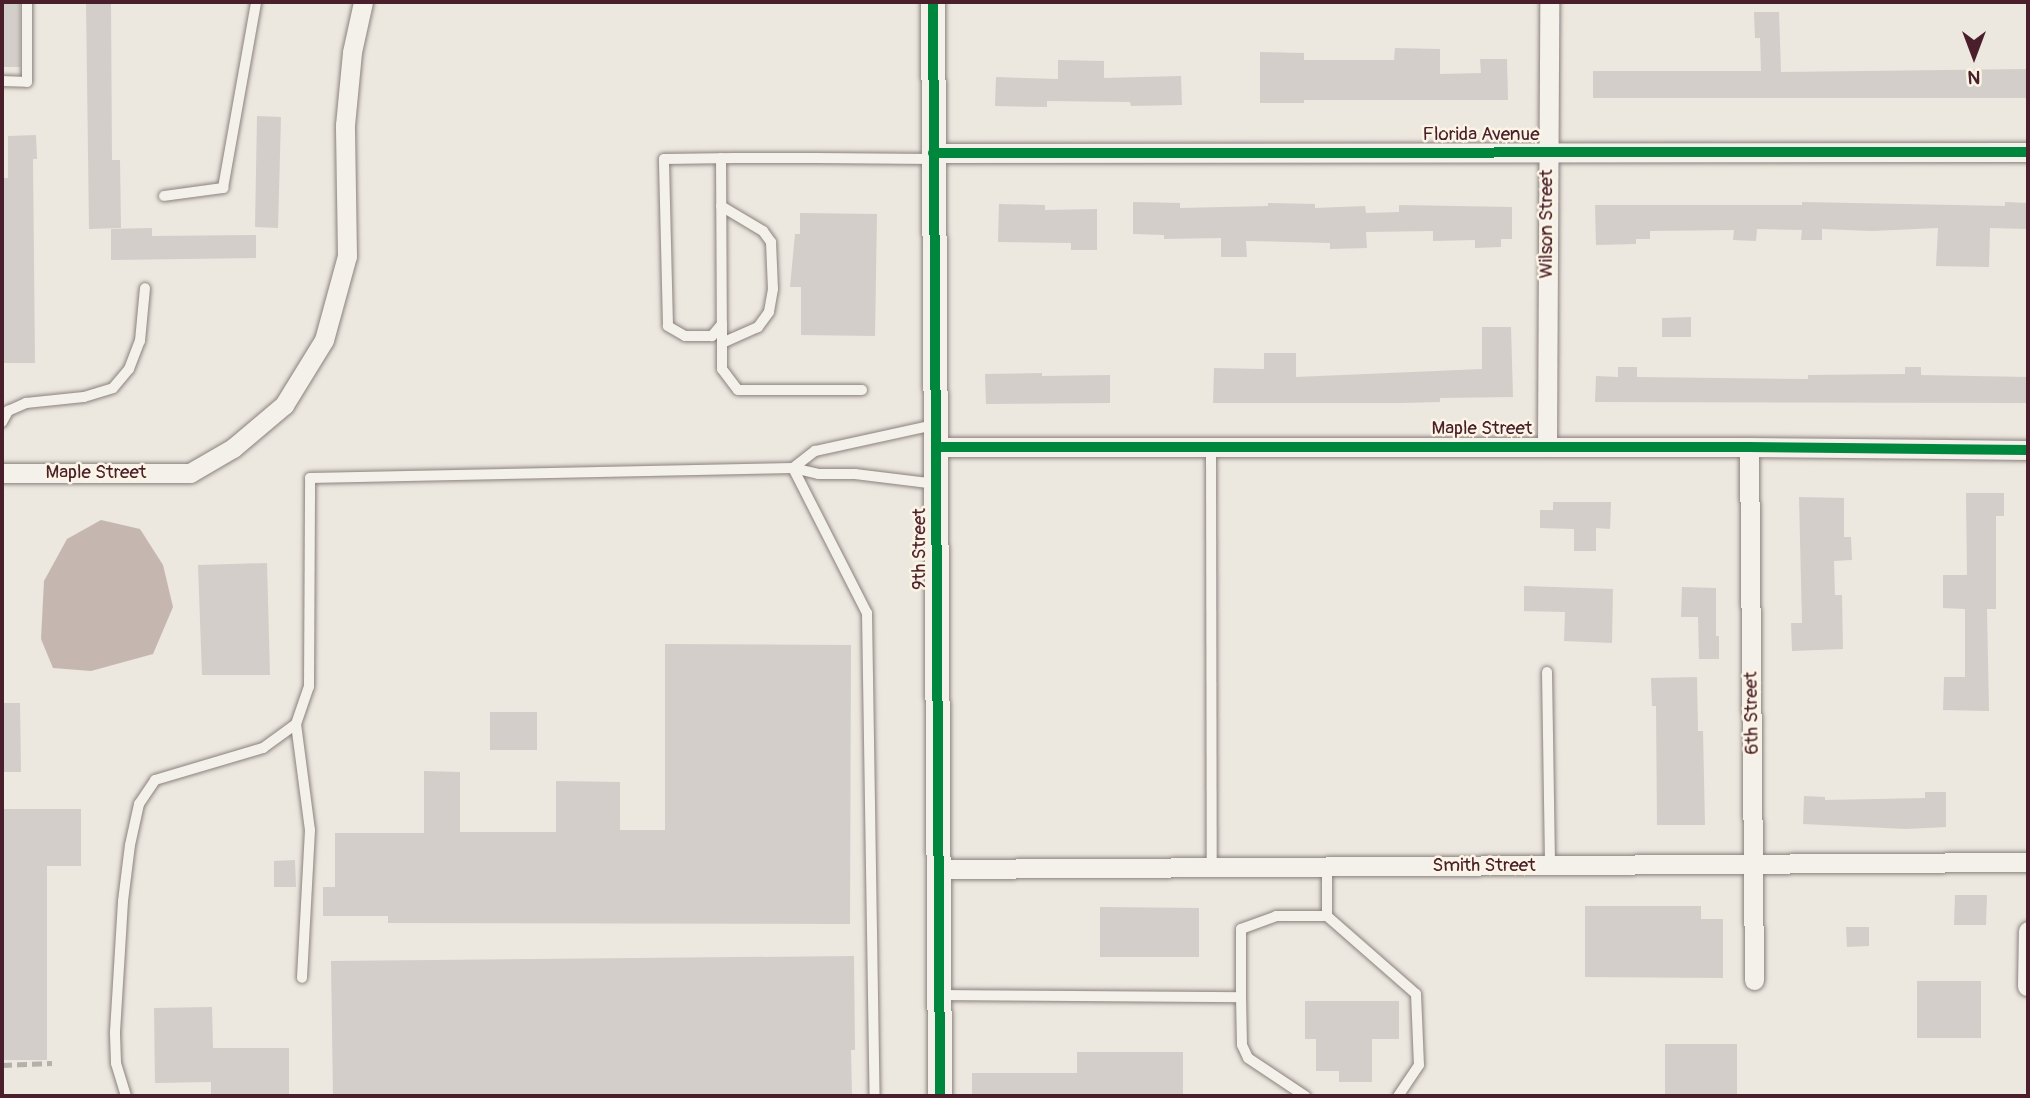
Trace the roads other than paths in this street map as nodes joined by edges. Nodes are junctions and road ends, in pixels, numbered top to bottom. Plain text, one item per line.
1 (27, 2) edge
2 (256, 2) edge
3 (363, 2) edge
4 (933, 2) edge
5 (1549, 2) edge
6 (2, 81) edge
7 (2028, 152) edge
8 (1548, 153) junction
9 (933, 156) junction
10 (721, 158) junction
11 (164, 196) dead end
12 (721, 206) junction
13 (145, 288) dead end
14 (722, 324) junction
15 (722, 343) junction
16 (862, 390) dead end
17 (2, 422) edge
18 (936, 436) junction
19 (1211, 447) junction
20 (1548, 447) junction
21 (1749, 447) junction
22 (2028, 450) edge
23 (793, 468) junction
24 (2, 473) edge
25 (937, 484) junction
26 (1548, 672) dead end
27 (296, 723) junction
28 (2028, 862) edge
29 (1754, 865) junction
30 (1550, 866) junction
31 (1328, 867) junction
32 (1212, 868) junction
33 (940, 869) junction
34 (1327, 916) junction
35 (2028, 931) edge
36 (302, 978) dead end
37 (1754, 980) dead end
38 (2027, 986) edge
39 (940, 995) junction
40 (1241, 997) junction
41 (126, 1096) edge
42 (875, 1096) edge
43 (940, 1096) edge
44 (1305, 1096) edge
45 (1398, 1096) edge

1 - 6 lane
2 - 11 lane
3 - 24 street, Maple Street
4 - 9 street, 9th Street
5 - 8 street, Wilson Street
7 - 8 street, Florida Avenue
8 - 9 street, Florida Avenue
8 - 20 street, Wilson Street
9 - 10 lane
9 - 18 street, 9th Street
10 - 12 lane
10 - 14 lane
12 - 14 lane
12 - 15 lane
13 - 17 lane
14 - 15 lane
15 - 16 lane
18 - 19 street, Maple Street
18 - 23 lane
18 - 25 street, 9th Street
19 - 20 street, Maple Street
19 - 32 lane
20 - 21 street, Maple Street
21 - 22 street, Maple Street
21 - 29 street, 6th Street
23 - 25 lane
23 - 27 lane
23 - 42 lane
25 - 33 street, 9th Street
26 - 30 lane
27 - 36 lane
27 - 41 lane
28 - 29 street, Smith Street
29 - 30 street, Smith Street
29 - 37 street, 6th Street
30 - 31 street, Smith Street
31 - 32 street, Smith Street
31 - 34 lane
32 - 33 street, Smith Street
33 - 39 street, 9th Street
34 - 40 lane
34 - 45 lane
35 - 38 street
39 - 40 lane
39 - 43 street, 9th Street
40 - 44 lane

